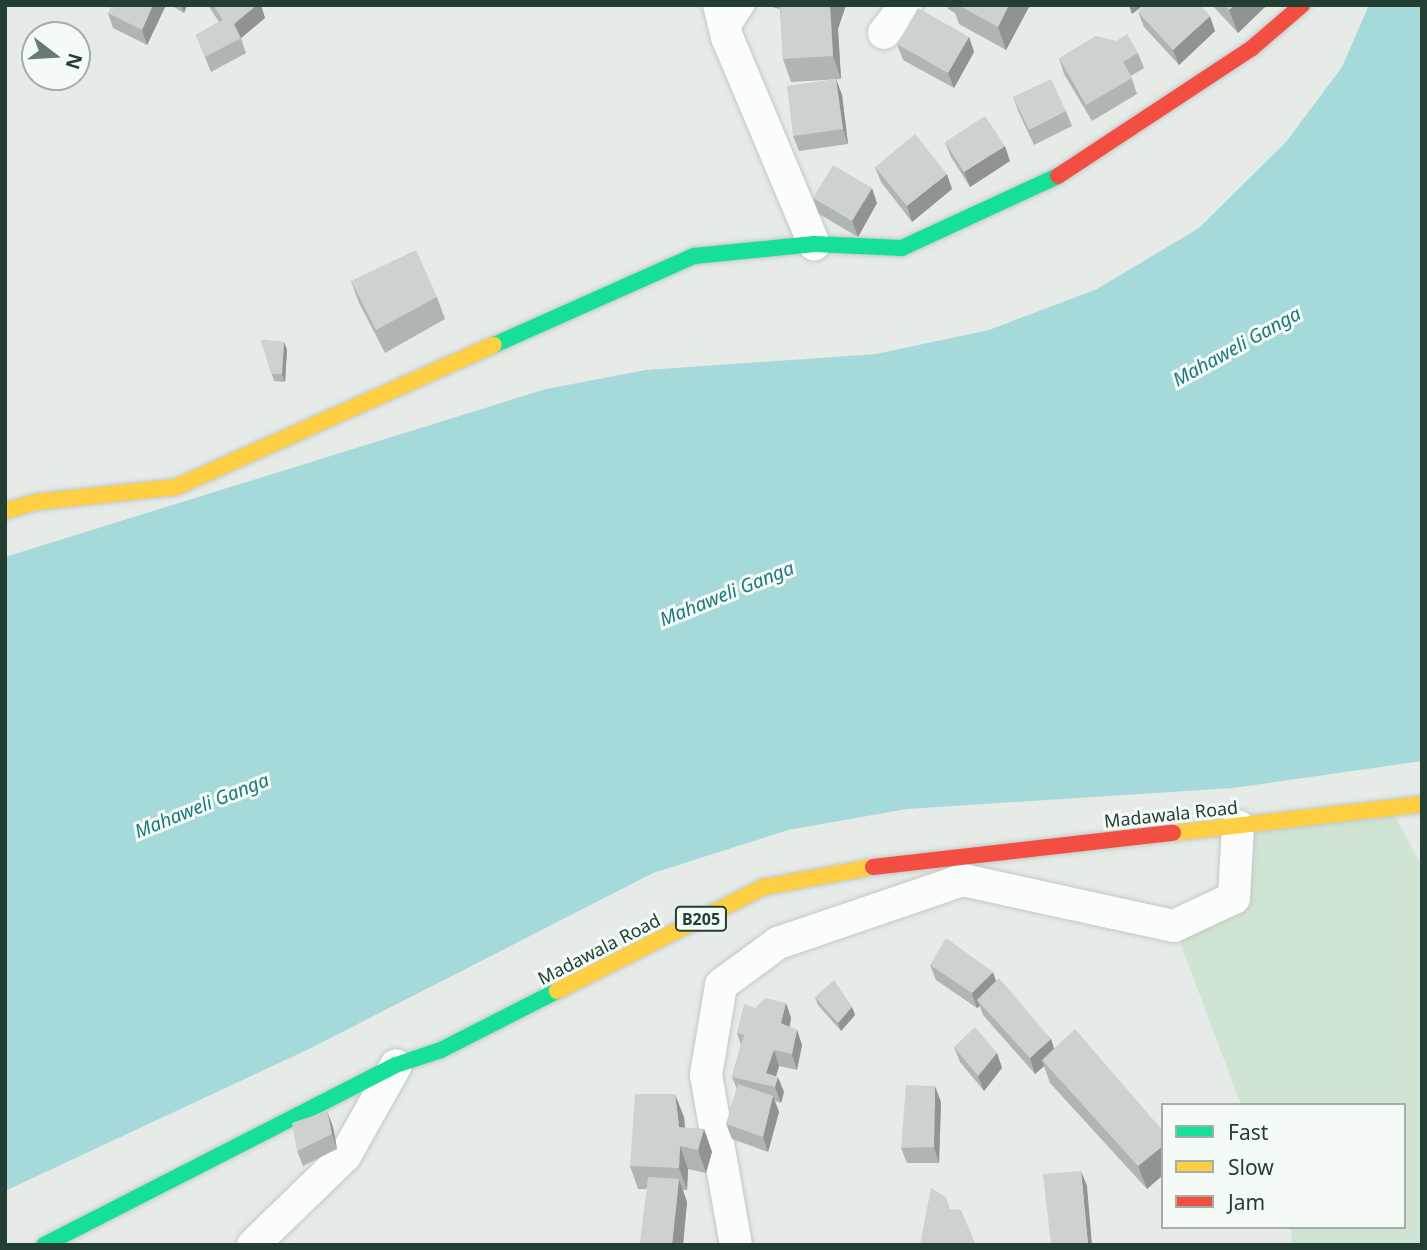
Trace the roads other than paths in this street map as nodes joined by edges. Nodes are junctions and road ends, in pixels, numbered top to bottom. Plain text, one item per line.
1 (719, 5) edge
2 (747, 5) edge
3 (906, 5) edge
4 (1302, 5) edge
5 (884, 33) dead end
6 (727, 37) junction
7 (814, 244) junction
8 (5, 511) edge
9 (1422, 804) edge
10 (1238, 826) junction
11 (396, 1065) junction
12 (44, 1245) edge
13 (253, 1245) edge
14 (736, 1245) edge

1 - 6 street
2 - 6 lane
3 - 5 street
4 - 7 main road
6 - 7 street
7 - 8 main road
9 - 10 main road, Madawala Road / B205
10 - 11 main road, Madawala Road / B205
10 - 14 street
11 - 12 main road, Madawala Road / B205
11 - 13 street

